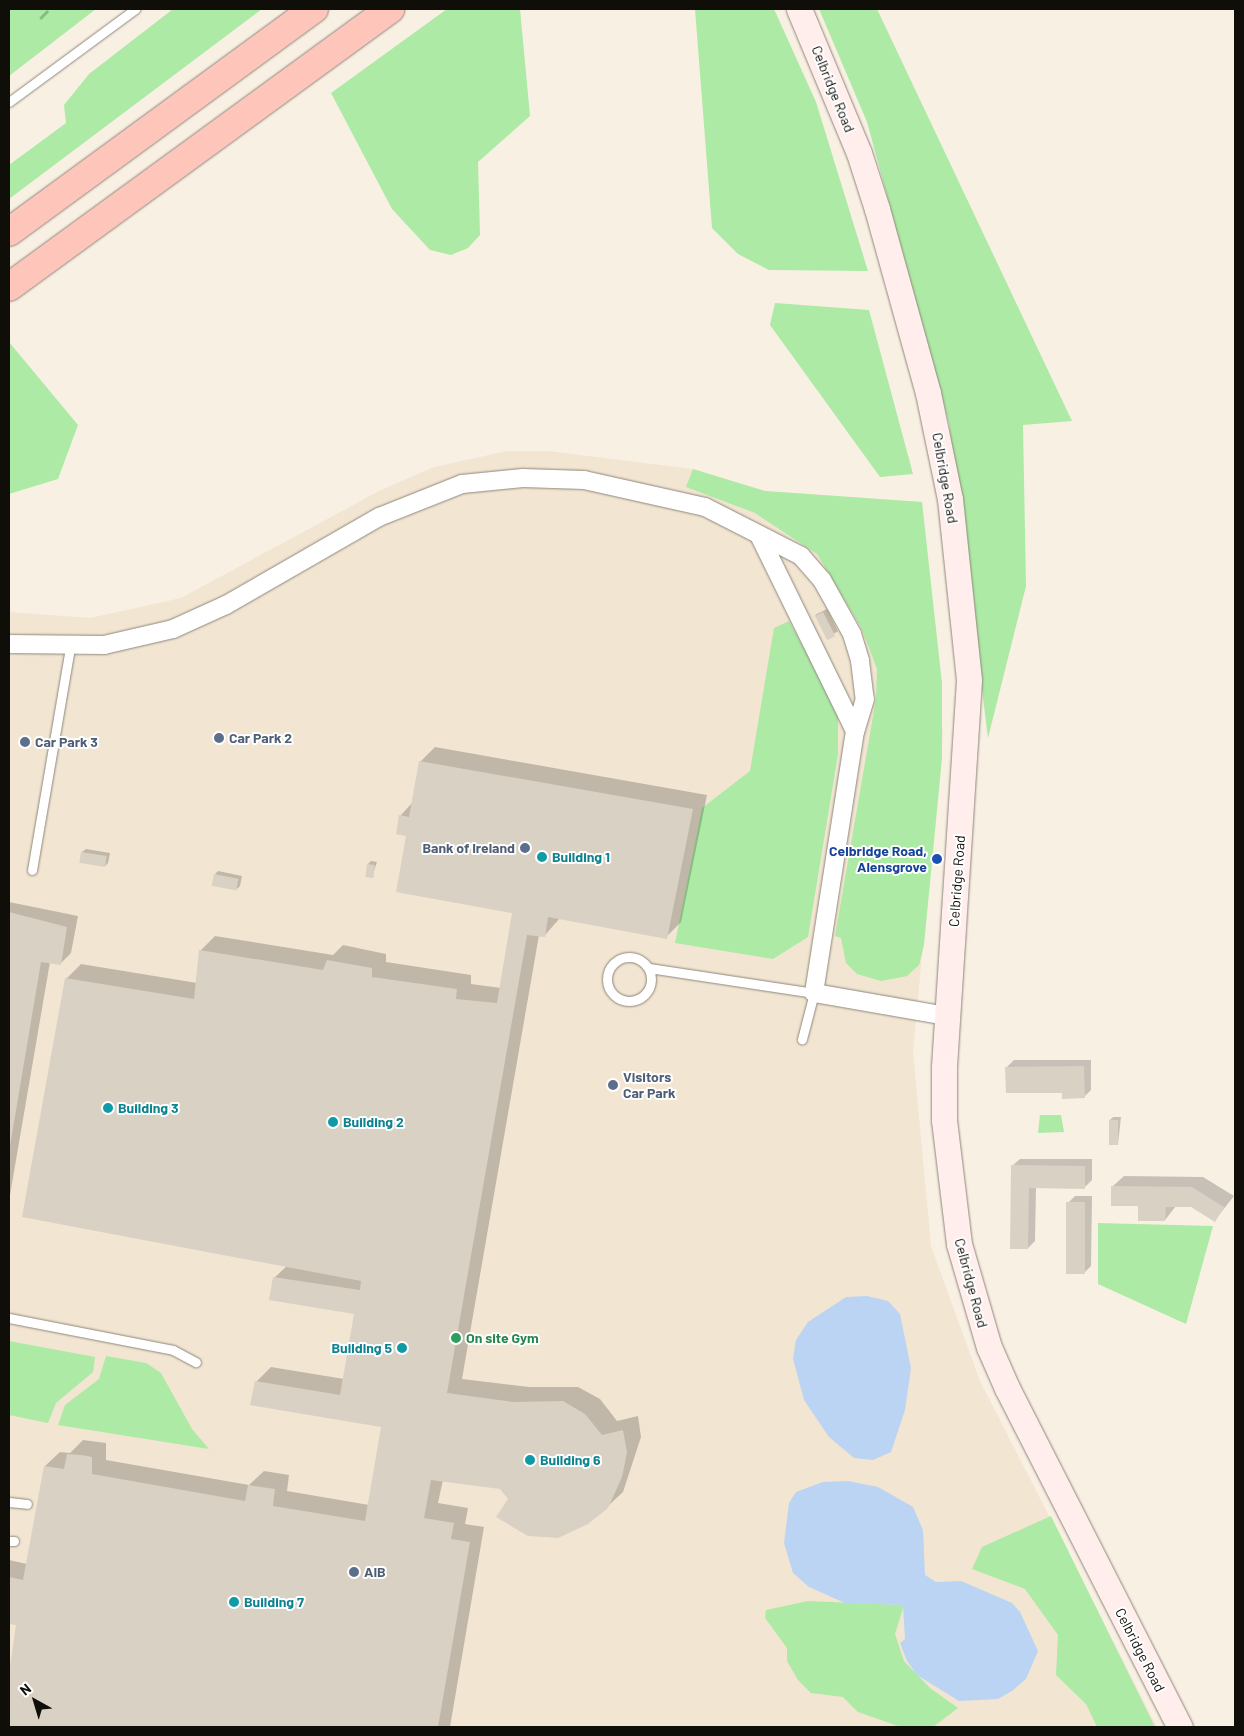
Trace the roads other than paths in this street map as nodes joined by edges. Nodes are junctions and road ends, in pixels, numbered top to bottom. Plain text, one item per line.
1 (135, 9) edge
2 (314, 9) edge
3 (390, 9) edge
4 (800, 9) edge
5 (9, 102) edge
6 (9, 232) edge
7 (9, 287) edge
8 (758, 535) junction
9 (9, 644) edge
10 (70, 647) junction
11 (855, 731) junction
12 (32, 870) dead end
13 (649, 968) junction
14 (814, 993) junction
15 (947, 1016) junction
16 (802, 1040) dead end
17 (9, 1318) edge
18 (196, 1362) dead end
19 (9, 1502) edge
20 (27, 1504) dead end
21 (1180, 1727) edge

1 - 5 lane
2 - 6 highway
3 - 7 highway
4 - 15 main road, Celbridge Road
8 - 10 street
8 - 11 street
8 - 11 street
9 - 10 street
10 - 12 lane
11 - 14 street
13 - 13 lane
13 - 14 lane
14 - 15 street
14 - 16 lane
15 - 21 main road, Celbridge Road
17 - 18 lane
19 - 20 lane

